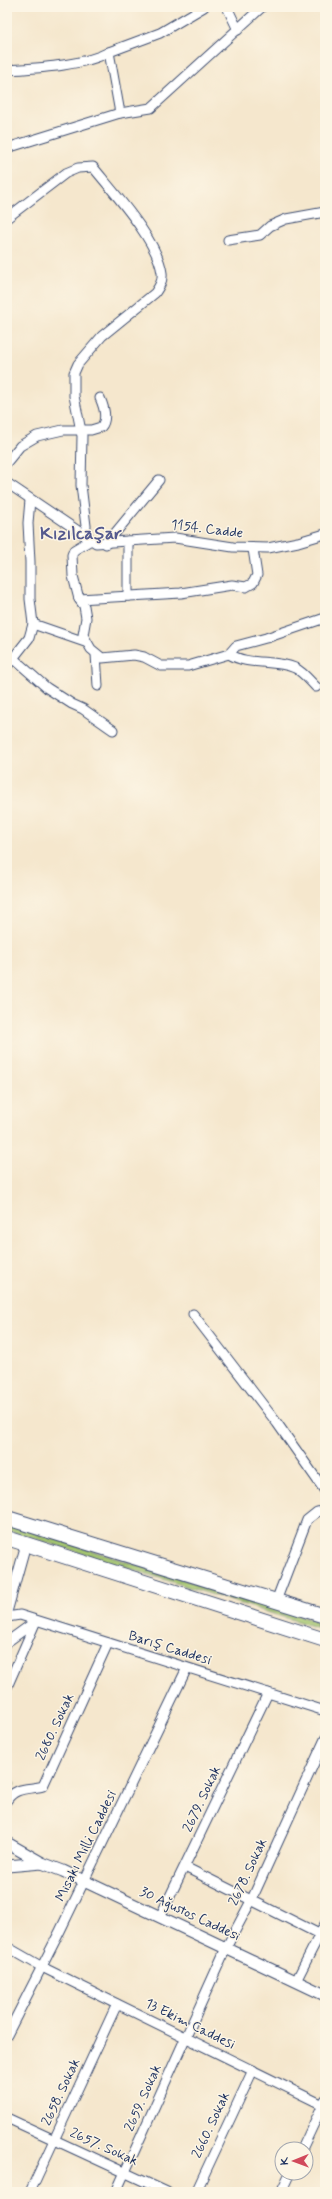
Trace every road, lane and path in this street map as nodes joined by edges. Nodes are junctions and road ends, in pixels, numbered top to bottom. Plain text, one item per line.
1 (204, 7) edge
2 (227, 7) edge
3 (262, 7) edge
4 (238, 30) junction
5 (109, 52) junction
6 (7, 70) edge
7 (120, 113) junction
8 (7, 148) edge
9 (325, 212) edge
10 (7, 218) edge
11 (228, 240) dead end
12 (100, 398) dead end
13 (81, 429) junction
14 (7, 462) edge
15 (159, 480) dead end
16 (7, 483) edge
17 (30, 500) junction
18 (325, 534) edge
19 (88, 538) junction
20 (128, 541) junction
21 (106, 544) junction
22 (253, 548) junction
23 (128, 596) junction
24 (79, 599) junction
25 (325, 618) edge
26 (33, 624) junction
27 (85, 642) junction
28 (96, 654) junction
29 (229, 654) junction
30 (13, 658) junction
31 (7, 666) edge
32 (98, 686) dead end
33 (316, 687) dead end
34 (113, 730) dead end
35 (193, 1314) dead end
36 (325, 1491) edge
37 (325, 1510) edge
38 (7, 1518) edge
39 (7, 1538) edge
40 (26, 1544) junction
41 (276, 1601) junction
42 (7, 1612) edge
43 (325, 1616) edge
44 (7, 1617) edge
45 (36, 1621) junction
46 (325, 1640) edge
47 (7, 1642) edge
48 (108, 1643) junction
49 (187, 1668) junction
50 (10, 1672) edge
51 (7, 1687) edge
52 (268, 1693) junction
53 (325, 1711) edge
54 (325, 1739) edge
55 (7, 1800) edge
56 (7, 1844) edge
57 (42, 1863) junction
58 (7, 1866) edge
59 (185, 1867) junction
60 (85, 1881) junction
61 (252, 1899) junction
62 (160, 1917) junction
63 (325, 1924) edge
64 (322, 1936) edge
65 (7, 1947) edge
66 (226, 1948) junction
67 (42, 1967) junction
68 (296, 1981) junction
69 (325, 1995) edge
70 (117, 2004) junction
71 (7, 2035) edge
72 (185, 2037) junction
73 (253, 2070) junction
74 (324, 2104) edge
75 (7, 2118) edge
76 (54, 2140) junction
77 (306, 2141) edge
78 (125, 2172) junction
79 (286, 2181) edge
80 (30, 2192) edge
81 (116, 2192) edge
82 (167, 2192) edge
83 (196, 2192) edge
84 (281, 2192) edge

1 - 5 street
2 - 4 street
3 - 4 street
4 - 7 street
5 - 6 street
5 - 7 street
7 - 8 street
9 - 11 street
10 - 13 street
12 - 13 street
13 - 14 street
13 - 19 street
15 - 21 street
16 - 17 street, 1154. Cadde
17 - 19 street, 1154. Cadde
17 - 26 street
18 - 22 street, 1154. Cadde
19 - 21 street, 1154. Cadde
19 - 24 street
20 - 21 street, 1154. Cadde
20 - 22 street, 1154. Cadde
20 - 23 street
22 - 23 street
23 - 24 street
24 - 27 street
25 - 29 street
26 - 27 street
26 - 30 street
27 - 28 street
28 - 29 street
28 - 32 street
29 - 33 street
30 - 31 street
30 - 34 street
35 - 36 street
37 - 41 street
38 - 41 main road
39 - 40 main road
40 - 42 street
40 - 46 main road
41 - 43 main road
44 - 45 street, Barış Caddesi
45 - 47 street
45 - 48 street, Barış Caddesi
45 - 50 street
48 - 49 street, Barış Caddesi
48 - 55 street, 2680. Sokak
49 - 52 street, Barış Caddesi
49 - 60 street, Misakı Milli Caddesi
50 - 51 street
52 - 53 street, Barış Caddesi
52 - 59 street, 2679. Sokak
54 - 61 street, 2678. Sokak
56 - 57 street, 30 Ağustos Caddesi
57 - 58 street, 30 Ağustos Caddesi
57 - 60 street, 30 Ağustos Caddesi
59 - 61 street
59 - 62 street, 2679. Sokak
60 - 62 street, 30 Ağustos Caddesi
60 - 67 street, Misakı Milli Caddesi
61 - 64 street
61 - 66 street, 2678. Sokak
62 - 66 street, 30 Ağustos Caddesi
63 - 64 street
64 - 68 street
65 - 67 street, 13 Ekim Caddesi
66 - 68 street, 30 Ağustos Caddesi
66 - 72 street, 2678. Sokak
67 - 70 street, 13 Ekim Caddesi
67 - 71 street, Misakı Milli Caddesi
68 - 69 street, 30 Ağustos Caddesi
70 - 72 street, 13 Ekim Caddesi
70 - 76 street, 2658. Sokak
72 - 73 street, 13 Ekim Caddesi
72 - 78 street, 2659. Sokak
73 - 74 street, 13 Ekim Caddesi
73 - 83 street, 2660. Sokak
74 - 77 street
75 - 76 street, 2657. Sokak
76 - 78 street, 2657. Sokak
76 - 80 street, 2658. Sokak
78 - 81 street, 2659. Sokak
78 - 82 street, 2657. Sokak
79 - 84 street

